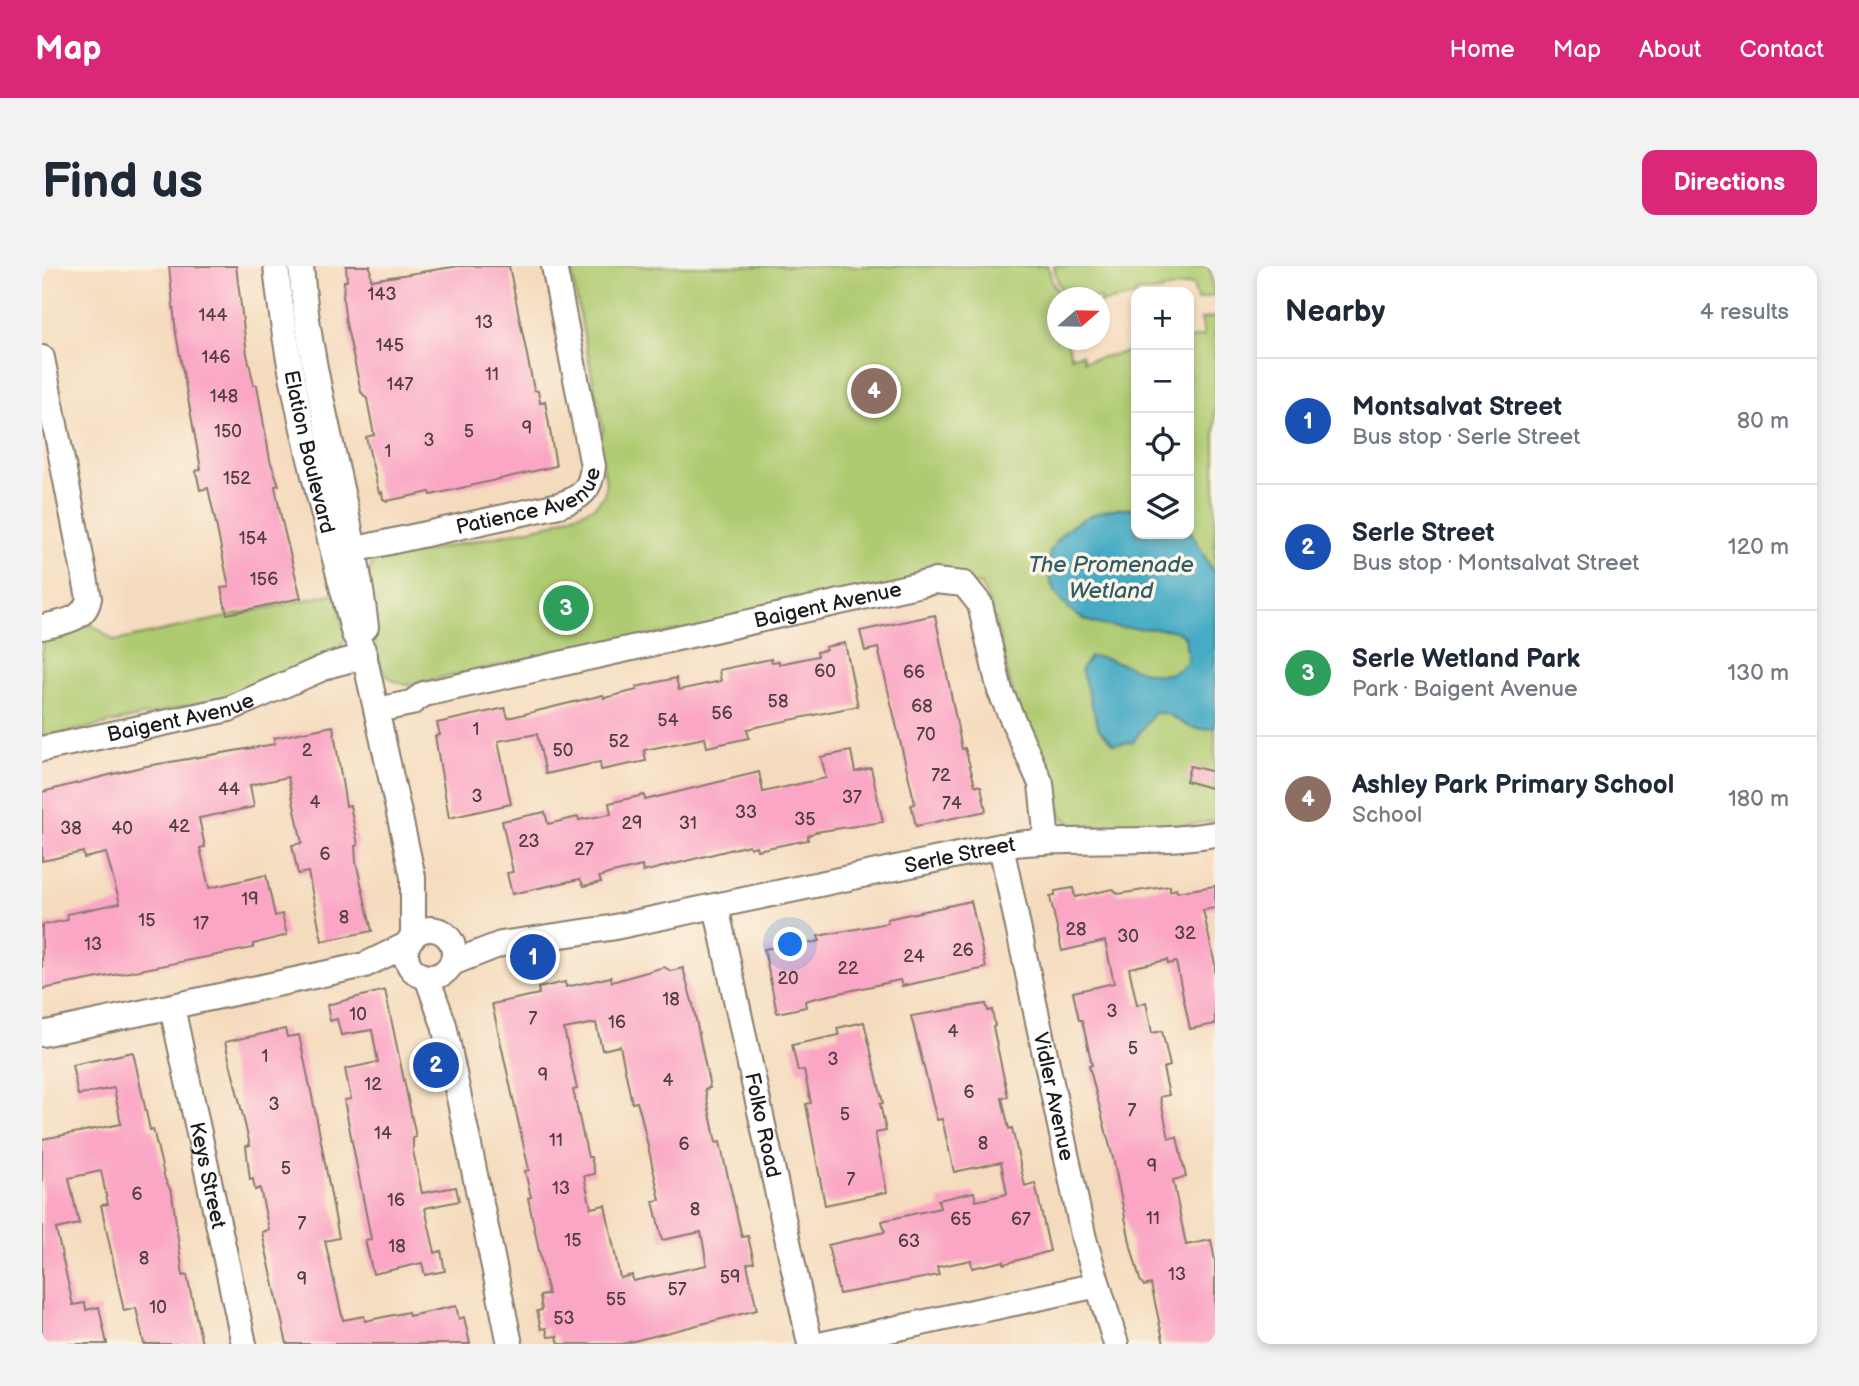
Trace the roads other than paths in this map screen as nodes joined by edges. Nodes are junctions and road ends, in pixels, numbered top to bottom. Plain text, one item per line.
1 (276, 266) edge
2 (301, 266) edge
3 (554, 266) edge
4 (42, 358) edge
5 (344, 552) junction
6 (42, 627) edge
7 (363, 648) junction
8 (375, 704) junction
9 (42, 749) edge
10 (1215, 834) edge
11 (1047, 841) junction
12 (1001, 846) junction
13 (413, 877) junction
14 (716, 906) junction
15 (444, 934) junction
16 (410, 940) junction
17 (501, 944) junction
18 (365, 965) junction
19 (435, 970) junction
20 (172, 1007) junction
21 (42, 1034) edge
22 (1098, 1285) junction
23 (244, 1344) edge
24 (510, 1344) edge
25 (810, 1344) edge
26 (824, 1344) edge
27 (1116, 1344) edge

1 - 5 street, Elation Boulevard
2 - 5 street, Elation Boulevard
3 - 5 street, Patience Avenue
4 - 6 street
5 - 7 street, Elation Boulevard
7 - 8 street, Elation Boulevard
7 - 9 street, Baigent Avenue
8 - 11 street, Baigent Avenue
8 - 13 street, Elation Boulevard
10 - 11 street, Serle Street
11 - 12 street, Serle Street
12 - 14 street, Serle Street
12 - 22 street, Vidler Avenue
13 - 15 street
13 - 16 street
14 - 17 street, Serle Street
14 - 25 street, Folko Road
15 - 16 street
15 - 17 street, Serle Street
15 - 19 street
16 - 18 street, Serle Street
16 - 19 street
17 - 19 street, Serle Street
18 - 19 street, Serle Street
18 - 20 street, Serle Street
19 - 24 street
20 - 21 street, Serle Street
20 - 23 street, Keys Street
22 - 26 street
22 - 27 street, Vidler Avenue

